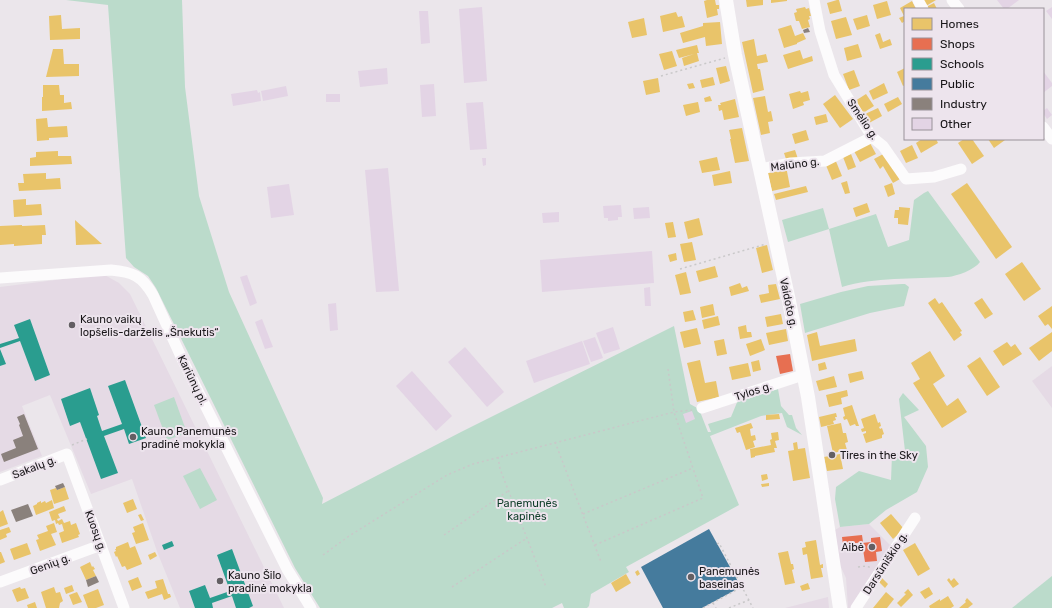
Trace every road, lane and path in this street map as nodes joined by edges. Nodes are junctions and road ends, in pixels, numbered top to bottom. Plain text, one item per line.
1 (726, 0) edge
2 (814, 0) edge
3 (952, 0) edge
4 (958, 8) edge
5 (735, 55) junction
6 (661, 76) dead end
7 (1044, 128) edge
8 (872, 137) junction
9 (1052, 140) edge
10 (760, 169) junction
11 (961, 170) dead end
12 (775, 241) junction
13 (680, 268) dead end
14 (0, 278) edge
15 (668, 369) dead end
16 (803, 374) junction
17 (702, 408) joint
18 (674, 412) junction
19 (87, 439) dead end
20 (555, 442) junction
21 (68, 450) junction
22 (498, 457) junction
23 (693, 468) junction
24 (0, 480) edge
25 (509, 491) junction
26 (583, 514) junction
27 (915, 518) dead end
28 (444, 535) dead end
29 (527, 538) junction
30 (717, 544) dead end
31 (101, 545) junction
32 (595, 545) junction
33 (322, 555) dead end
34 (602, 562) dead end
35 (858, 567) dead end
36 (879, 573) junction
37 (0, 582) edge
38 (452, 587) dead end
39 (546, 587) dead end
40 (742, 587) junction
41 (749, 600) junction
42 (713, 603) junction
43 (124, 608) edge
44 (311, 608) edge
45 (703, 608) edge
46 (716, 608) edge
47 (729, 608) edge
48 (753, 608) edge
49 (840, 608) edge
50 (856, 608) edge

1 - 5 main road, Vaidoto g.
2 - 8 street, Smėlio g.
3 - 4 street
5 - 6 path
5 - 10 main road, Vaidoto g.
7 - 9 street
8 - 10 street, Malūno g.
8 - 11 street, Smėlio g.
10 - 12 main road, Vaidoto g.
12 - 13 path
12 - 16 main road, Vaidoto g.
14 - 44 street, Kariūnų pl.
15 - 18 path
16 - 17 street, Tylos g.
16 - 49 main road, Vaidoto g.
17 - 18 path
18 - 20 path
18 - 23 path
19 - 21 path
20 - 22 path
20 - 26 path
21 - 24 street, Sakalų g.
21 - 31 street, Kuosų g.
22 - 25 path
22 - 33 path
23 - 26 path
23 - 32 path
25 - 28 path
25 - 29 path
26 - 32 path
27 - 36 street, Darsūniškio g.
29 - 38 path
29 - 39 path
30 - 40 path
31 - 37 street, Genių g.
31 - 43 street, Kuosų g.
32 - 34 path
35 - 36 path
36 - 50 street, Darsūniškio g.
40 - 41 path
40 - 42 path
41 - 47 path
41 - 48 path
42 - 45 path
42 - 46 path

